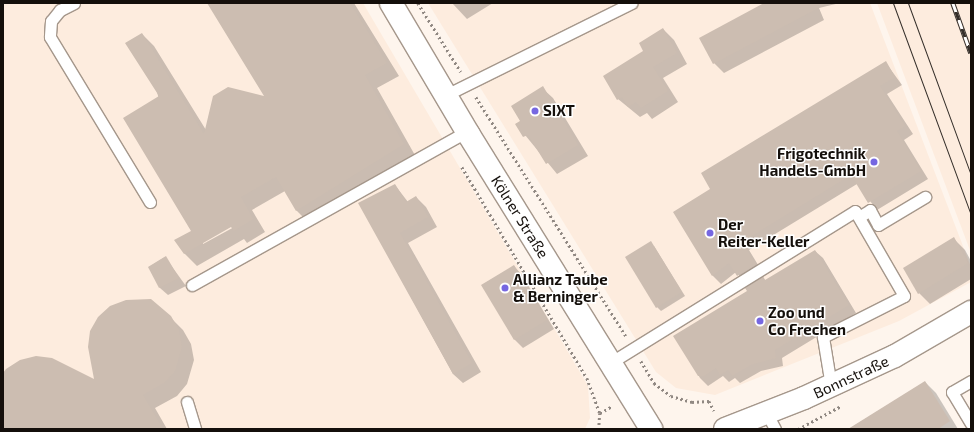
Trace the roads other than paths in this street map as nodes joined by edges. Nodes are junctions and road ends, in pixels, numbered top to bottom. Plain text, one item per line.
1 (74, 3) edge
2 (391, 3) edge
3 (631, 3) edge
4 (446, 95) junction
5 (459, 136) junction
6 (925, 197) dead end
7 (150, 202) dead end
8 (859, 216) junction
9 (192, 285) dead end
10 (971, 312) edge
11 (610, 363) junction
12 (971, 381) edge
13 (831, 386) junction
14 (187, 402) dead end
15 (770, 420) edge
16 (721, 422) edge
17 (971, 424) edge
18 (195, 429) edge
19 (651, 429) edge

1 - 7 lane
2 - 4 main road, Kölner Straße
3 - 4 lane
4 - 5 main road, Kölner Straße
5 - 9 lane
5 - 11 main road, Kölner Straße
6 - 8 lane
8 - 11 lane
8 - 13 lane
10 - 13 main road, Bonnstraße
11 - 19 main road, Kölner Straße
12 - 17 lane
13 - 15 main road, Bonnstraße
14 - 18 lane
15 - 16 main road, Bonnstraße

